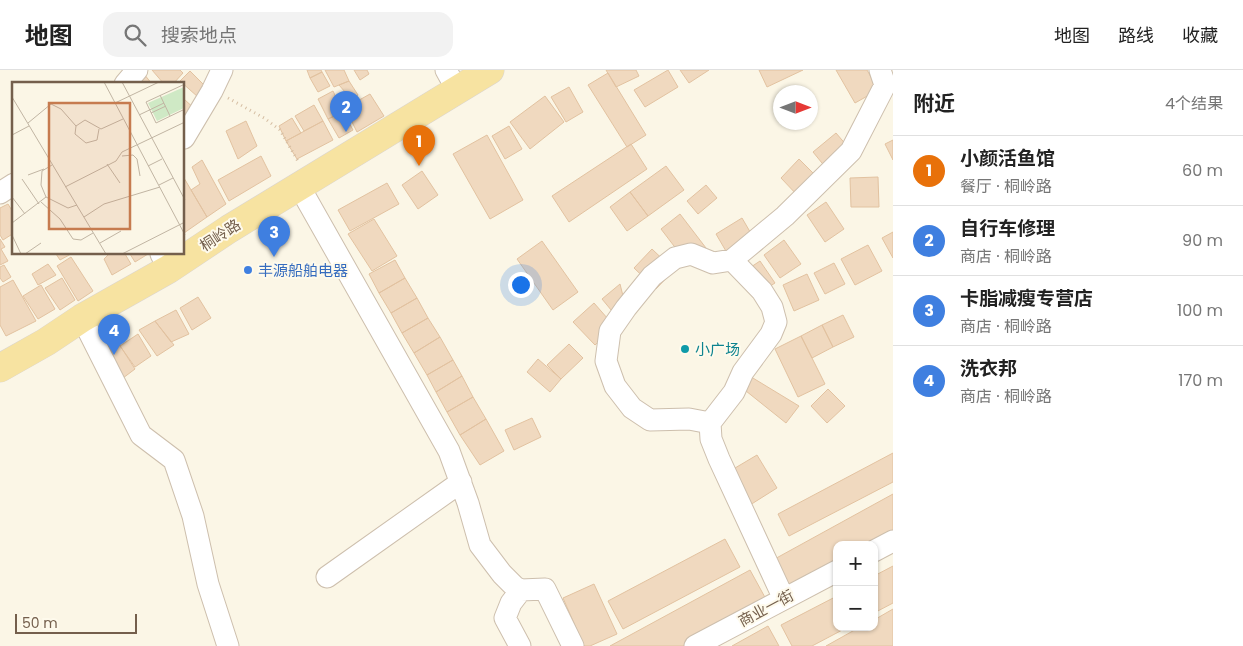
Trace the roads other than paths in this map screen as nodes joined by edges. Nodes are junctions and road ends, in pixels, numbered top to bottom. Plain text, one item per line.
1 (137, 70) edge
2 (222, 70) edge
3 (490, 70) edge
4 (880, 70) edge
5 (452, 80) edge
6 (127, 82) edge
7 (185, 136) edge
8 (304, 183) junction
9 (12, 185) edge
10 (0, 193) edge
11 (185, 251) edge
12 (178, 255) edge
13 (732, 260) junction
14 (165, 262) edge
15 (82, 318) junction
16 (0, 368) edge
17 (710, 423) junction
18 (461, 482) junction
19 (893, 541) edge
20 (878, 549) edge
21 (833, 573) edge
22 (327, 577) dead end
23 (521, 590) junction
24 (784, 599) junction
25 (228, 646) edge
26 (520, 646) edge
27 (573, 646) edge
28 (695, 646) edge

1 - 6 street
2 - 7 street
3 - 5 main road, 桐岭路
4 - 13 street
5 - 8 main road, 桐岭路
8 - 11 main road, 桐岭路
8 - 18 street
9 - 10 street
12 - 14 main road, 桐岭路
13 - 17 street
13 - 17 street
14 - 15 main road, 桐岭路
15 - 16 main road, 桐岭路
15 - 25 street
17 - 24 street
18 - 22 street
18 - 23 street
19 - 20 street
21 - 24 street, 商业一街
23 - 26 street
23 - 27 street
24 - 28 street, 商业一街

